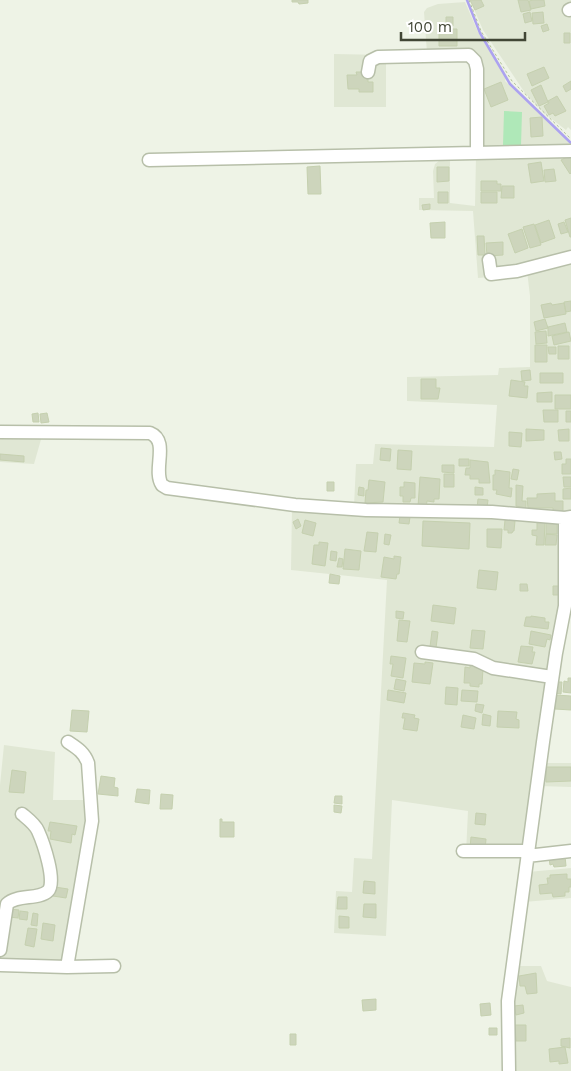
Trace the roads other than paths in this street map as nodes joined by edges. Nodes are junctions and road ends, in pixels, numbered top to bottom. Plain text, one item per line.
1 (368, 72) dead end
2 (571, 151) edge
3 (477, 153) junction
4 (149, 160) dead end
5 (571, 257) edge
6 (489, 260) dead end
7 (0, 432) edge
8 (568, 517) edge
9 (422, 652) dead end
10 (552, 677) junction
11 (68, 742) dead end
12 (22, 814) dead end
13 (463, 851) dead end
14 (571, 851) edge
15 (527, 854) junction
16 (0, 950) edge
17 (0, 965) edge
18 (114, 966) dead end
19 (67, 967) junction
20 (509, 1071) edge

1 - 3 street
2 - 3 street
3 - 4 street
5 - 6 street
7 - 8 street
8 - 10 street
9 - 10 street
10 - 15 street
11 - 19 street
12 - 16 street
13 - 15 street
14 - 15 street
15 - 20 street
17 - 19 street
18 - 19 street

